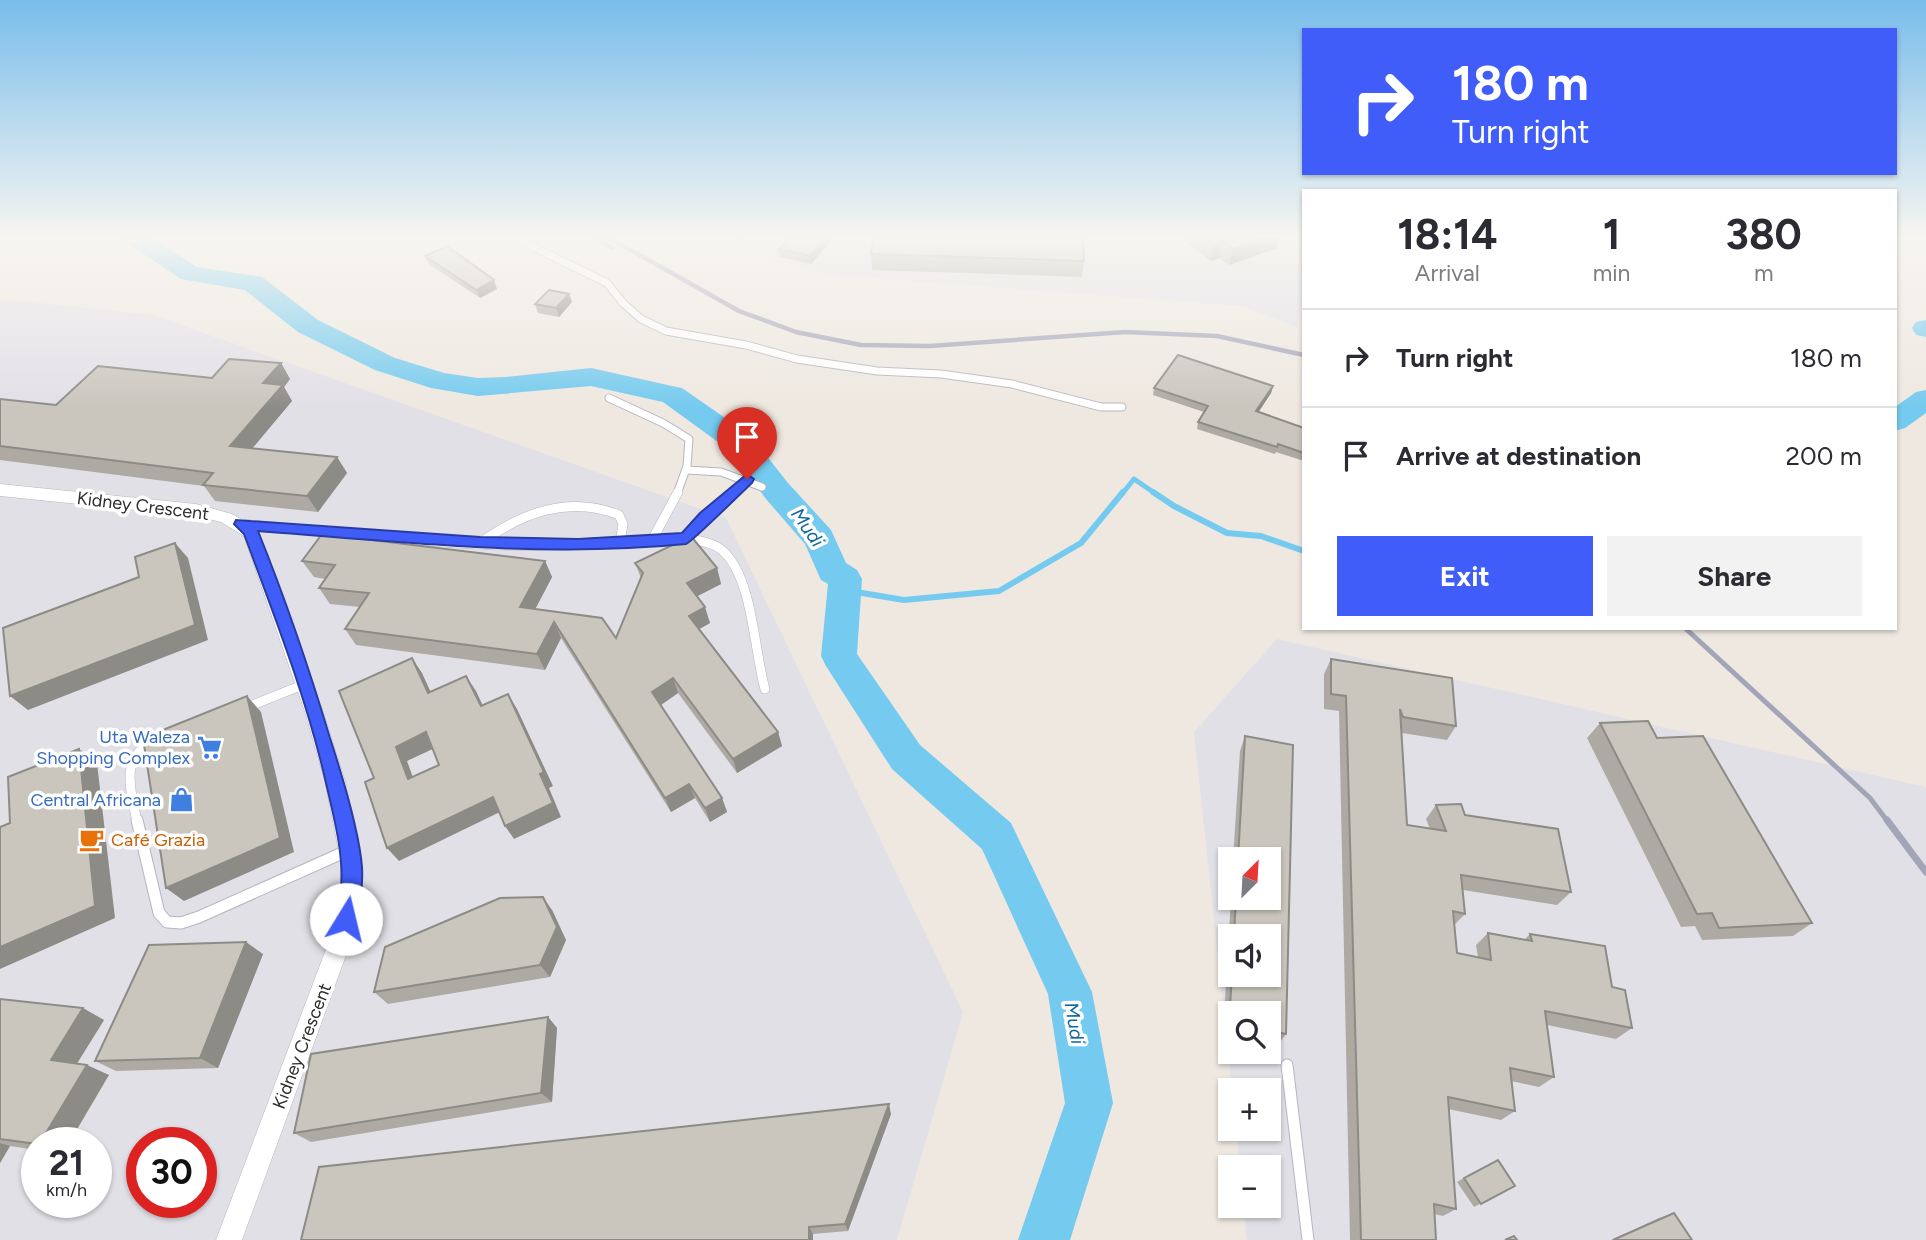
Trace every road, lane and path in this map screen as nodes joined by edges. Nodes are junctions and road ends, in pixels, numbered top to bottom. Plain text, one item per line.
1 (616, 294) edge
2 (609, 398) dead end
3 (1122, 407) dead end
4 (687, 470) junction
5 (747, 479) junction
6 (762, 487) dead end
7 (0, 490) edge
8 (242, 524) junction
9 (686, 538) junction
10 (651, 542) junction
11 (480, 543) junction
12 (620, 543) junction
13 (305, 684) junction
14 (765, 689) dead end
15 (238, 710) edge
16 (165, 736) edge
17 (350, 850) junction
18 (1287, 1065) dead end
19 (229, 1240) edge
20 (1308, 1240) edge

1 - 3 lane
2 - 4 lane
4 - 5 lane
4 - 10 lane
5 - 6 lane
5 - 9 lane
7 - 8 street, Kidney Crescent
8 - 11 lane
8 - 13 street, Kidney Crescent
9 - 10 lane
9 - 14 lane
10 - 12 lane
11 - 12 lane
11 - 12 lane
13 - 15 lane
13 - 17 street, Kidney Crescent
16 - 17 lane
17 - 19 street, Kidney Crescent
18 - 20 lane

